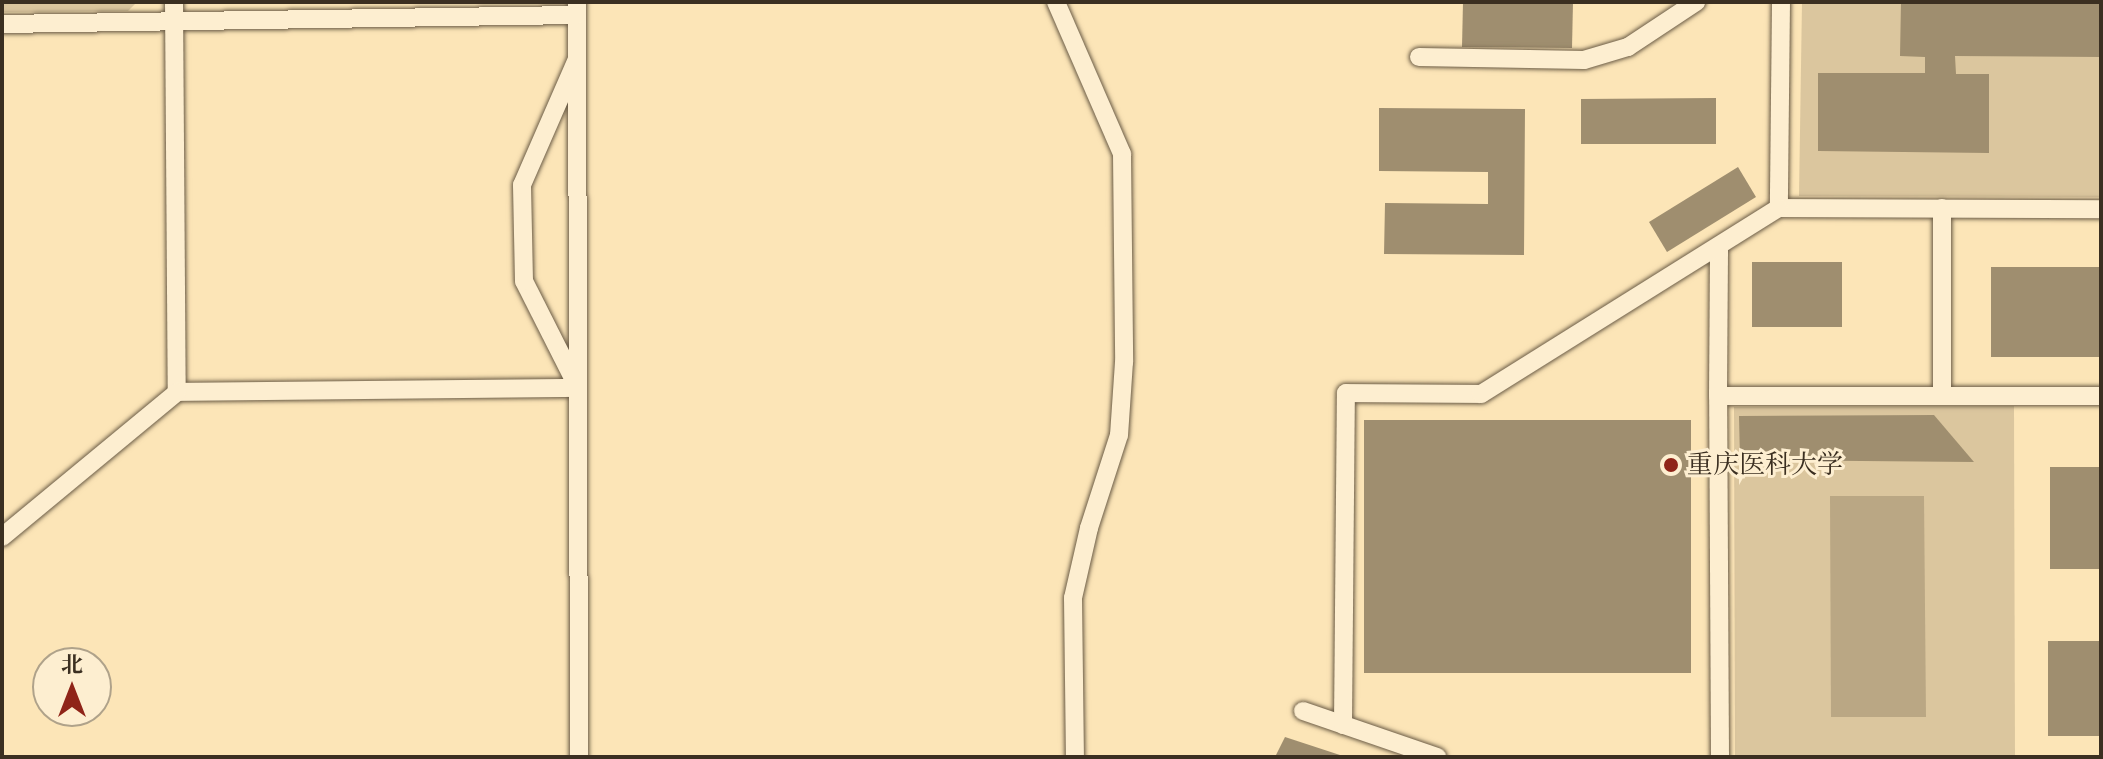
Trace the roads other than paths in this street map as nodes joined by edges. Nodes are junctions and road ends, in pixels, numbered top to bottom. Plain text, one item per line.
1 (174, 2) edge
2 (1056, 2) edge
3 (1696, 2) edge
4 (1781, 2) edge
5 (577, 8) edge
6 (174, 21) junction
7 (2, 24) edge
8 (1419, 57) dead end
9 (577, 59) junction
10 (1779, 208) junction
11 (1942, 208) junction
12 (2101, 209) edge
13 (1719, 248) junction
14 (578, 388) junction
15 (177, 392) junction
16 (1718, 396) junction
17 (1942, 396) junction
18 (2101, 396) edge
19 (2, 537) edge
20 (1303, 711) dead end
21 (1343, 725) junction
22 (579, 757) edge
23 (1075, 757) edge
24 (1437, 757) edge
25 (1720, 757) edge

1 - 6 lane
2 - 23 lane
3 - 8 lane
4 - 10 lane
5 - 6 lane
5 - 9 lane
6 - 7 lane
6 - 15 lane
9 - 14 lane
9 - 14 lane
10 - 11 lane
10 - 13 lane
11 - 12 lane
11 - 17 lane
13 - 16 lane
13 - 21 lane
14 - 15 lane
14 - 22 lane
15 - 19 lane
16 - 17 lane
16 - 25 lane
17 - 18 lane
20 - 21 lane
21 - 24 lane

